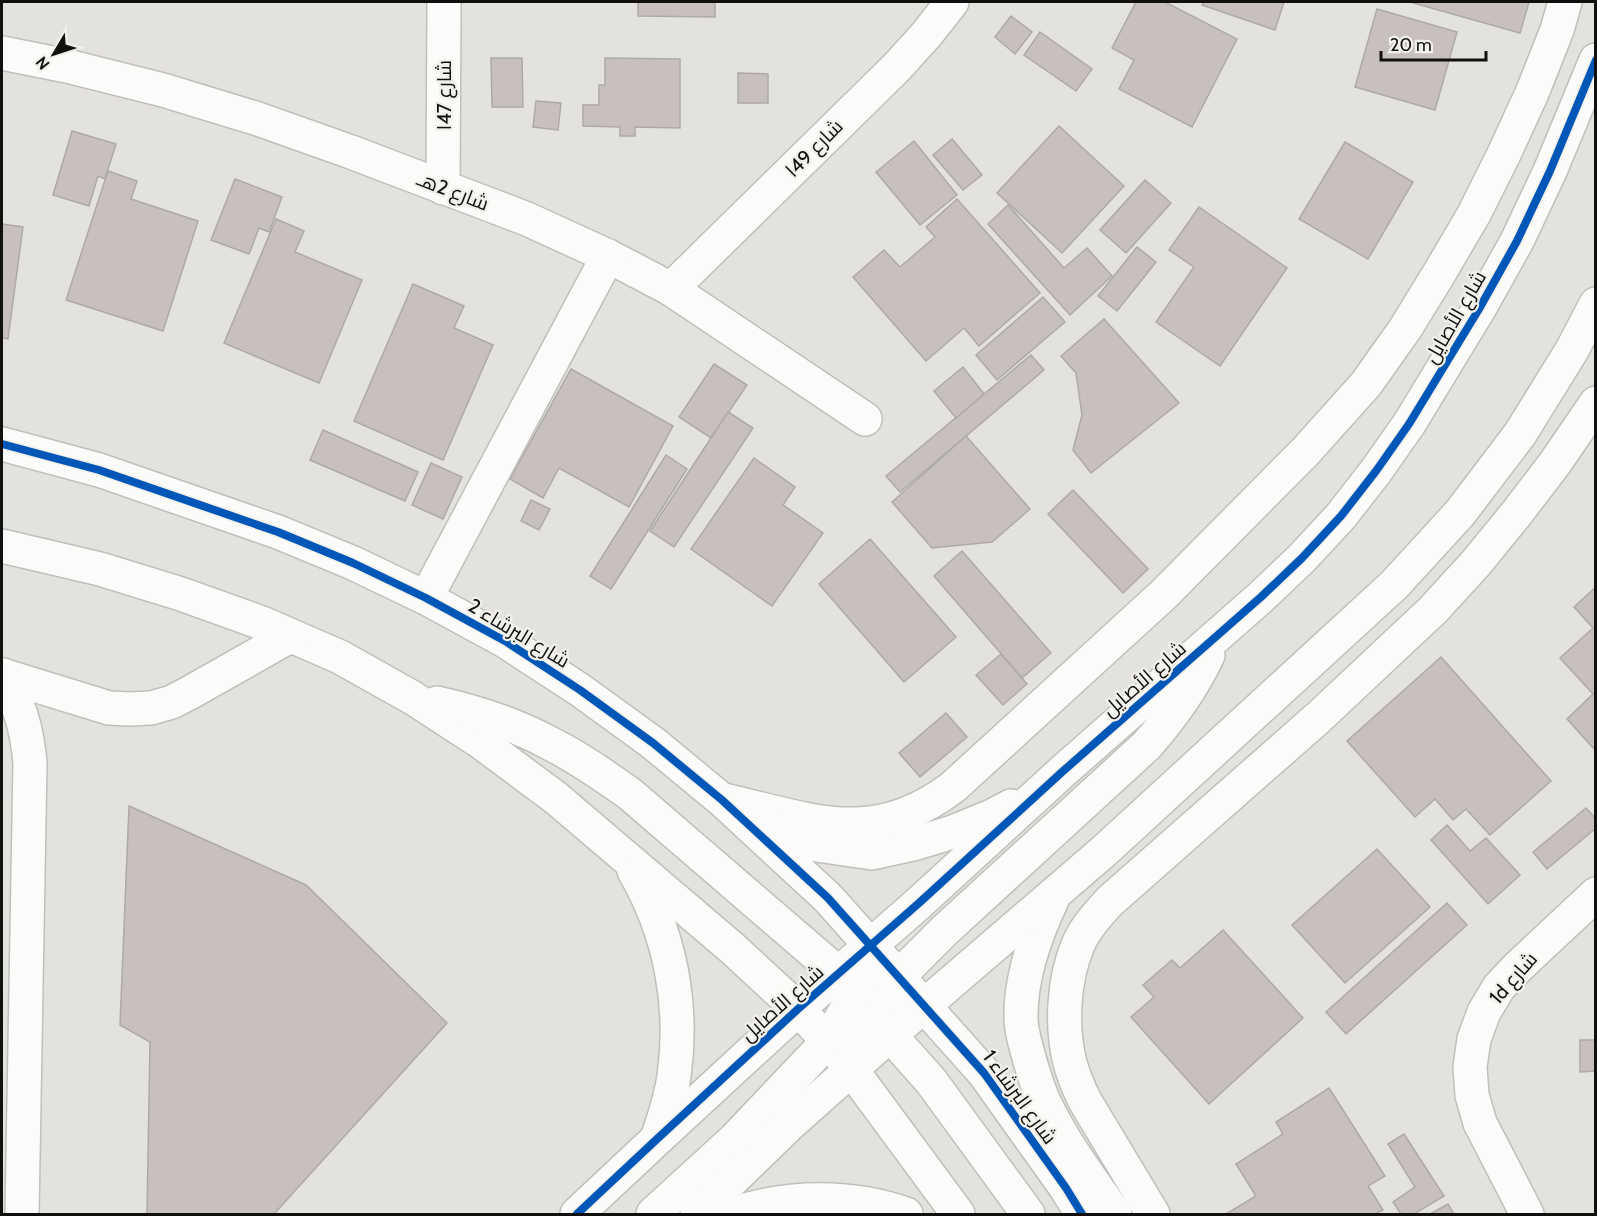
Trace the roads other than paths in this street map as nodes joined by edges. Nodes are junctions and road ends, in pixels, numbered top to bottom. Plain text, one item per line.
1 (444, 2) edge
2 (952, 2) edge
3 (1565, 2) edge
4 (2, 53) edge
5 (1596, 60) edge
6 (443, 188) junction
7 (608, 256) junction
8 (671, 289) junction
9 (1596, 304) edge
10 (1596, 403) edge
11 (866, 419) dead end
12 (2, 444) edge
13 (2, 546) edge
14 (426, 598) junction
15 (290, 636) junction
16 (1216, 638) junction
17 (2, 675) edge
18 (68, 695) junction
19 (412, 698) junction
20 (30, 763) junction
21 (1062, 772) junction
22 (722, 800) junction
23 (1103, 852) junction
24 (625, 857) junction
25 (1131, 884) junction
26 (1056, 893) junction
27 (1596, 894) edge
28 (871, 945) junction
29 (870, 1000) junction
30 (924, 1005) junction
31 (798, 1010) junction
32 (828, 1041) junction
33 (851, 1070) junction
34 (657, 1139) junction
35 (22, 1215) edge
36 (577, 1215) edge
37 (653, 1215) edge
38 (697, 1215) edge
39 (733, 1215) edge
40 (906, 1215) edge
41 (958, 1215) edge
42 (1028, 1215) edge
43 (1082, 1215) edge
44 (1115, 1215) edge
45 (1154, 1215) edge
46 (1527, 1215) edge

1 - 6 street, شارع 47ا
2 - 8 street, شارع 49ا
3 - 22 street
4 - 6 street, شارع 2هـ
5 - 16 street, شارع الأصايل
6 - 7 street, شارع 2هـ
7 - 8 street, شارع 2هـ
7 - 14 street
8 - 11 street, شارع 2هـ
9 - 23 street, شارع الأصايل
10 - 25 street
12 - 14 street, شارع البرشاء 2
13 - 15 street
14 - 22 street, شارع البرشاء 2
15 - 18 street
15 - 19 street
16 - 21 street, شارع الأصايل
16 - 29 street
17 - 18 street
17 - 20 street
18 - 20 street
19 - 24 street
19 - 29 street
20 - 35 street
21 - 22 street
21 - 28 street, شارع الأصايل
22 - 28 street, شارع البرشاء 2
23 - 25 street
23 - 26 street, شارع الأصايل
24 - 31 street
24 - 34 street
25 - 45 street
26 - 30 street, شارع الأصايل
26 - 44 street
27 - 46 street, 1d شارع
28 - 29 street, شارع البرشاء 2
28 - 29 street, شارع الأصايل
29 - 30 street, شارع الأصايل
29 - 30 street, شارع البرشاء 2
29 - 31 street, شارع الأصايل
29 - 32 street
29 - 33 street, شارع الأصايل
29 - 42 street
30 - 43 street, شارع البرشاء 1
31 - 32 street
31 - 34 street, شارع الأصايل
32 - 33 street
32 - 37 street
33 - 38 street, شارع الأصايل
33 - 41 street
34 - 36 street, شارع الأصايل
39 - 40 street

